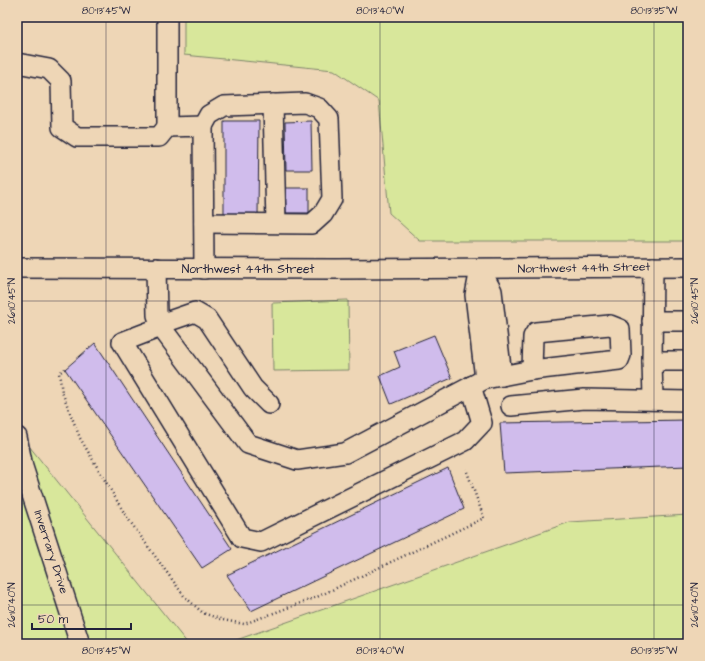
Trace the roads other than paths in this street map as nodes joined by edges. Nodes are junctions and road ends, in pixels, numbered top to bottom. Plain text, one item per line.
1 (168, 17) edge
2 (17, 63) edge
3 (273, 104) junction
4 (203, 126) junction
5 (167, 127) junction
6 (204, 223) junction
7 (276, 223) junction
8 (688, 266) edge
9 (653, 267) junction
10 (17, 268) edge
11 (156, 268) junction
12 (204, 268) junction
13 (480, 269) junction
14 (652, 321) junction
15 (688, 321) edge
16 (161, 327) junction
17 (652, 360) junction
18 (688, 361) edge
19 (532, 370) junction
20 (486, 380) junction
21 (653, 399) junction
22 (688, 400) edge
23 (269, 404) dead end
24 (511, 406) dead end
25 (17, 437) edge
26 (80, 644) edge

1 - 5 street
2 - 5 street
3 - 4 street
3 - 7 street
3 - 7 street
4 - 5 street
4 - 6 street
6 - 7 street
6 - 12 street
8 - 9 street, Northwest 44th Street
9 - 13 street, Northwest 44th Street
9 - 14 street
10 - 11 street, Northwest 44th Street
11 - 12 street, Northwest 44th Street
11 - 16 street
12 - 13 street, Northwest 44th Street
13 - 20 street
14 - 15 street
14 - 17 street
16 - 20 street
16 - 20 street
16 - 23 street
17 - 18 street
17 - 21 street
19 - 19 street
19 - 20 street
21 - 22 street
21 - 24 street
25 - 26 street, Inverrary Drive

